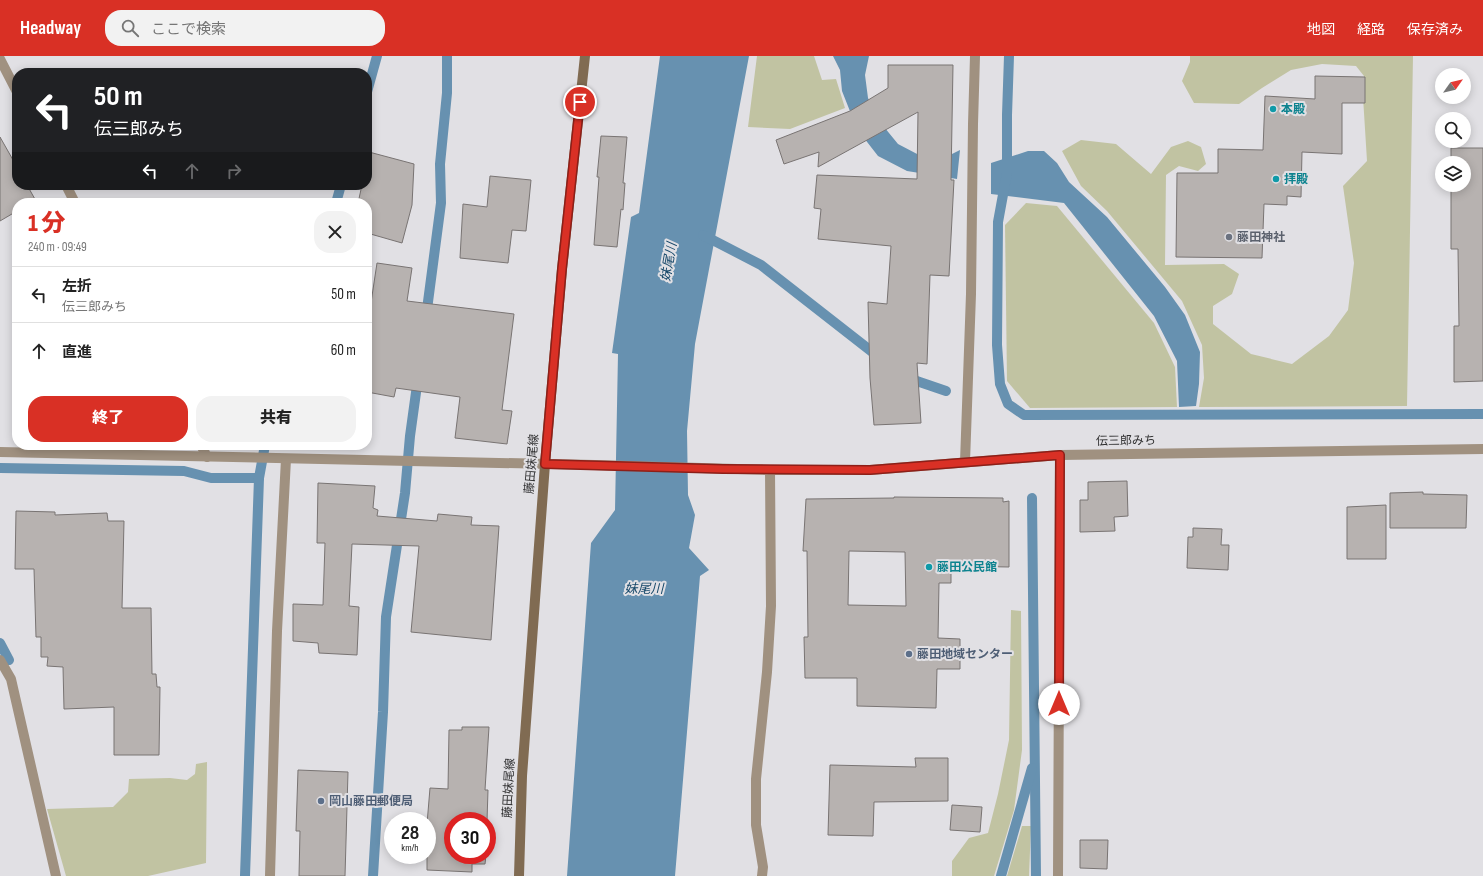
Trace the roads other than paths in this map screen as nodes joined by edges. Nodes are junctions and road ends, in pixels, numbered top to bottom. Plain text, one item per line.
1 (584, 56) edge
2 (975, 56) edge
3 (0, 59) edge
4 (12, 82) edge
5 (1483, 449) edge
6 (204, 450) edge
7 (0, 452) edge
8 (1060, 455) junction
9 (207, 457) junction
10 (281, 459) junction
11 (965, 462) junction
12 (545, 464) junction
13 (770, 470) junction
14 (0, 660) edge
15 (56, 876) edge
16 (270, 876) edge
17 (518, 876) edge
18 (762, 876) edge
19 (1058, 876) edge

1 - 12 main road, 藤田妹尾線
2 - 11 street
3 - 4 street
5 - 8 street, 伝三郎みち
6 - 9 street
7 - 9 street, 伝三郎みち
8 - 11 street, 伝三郎みち
8 - 19 street
9 - 10 street, 伝三郎みち
10 - 12 street, 伝三郎みち
10 - 16 street
11 - 13 street, 伝三郎みち
12 - 13 street, 伝三郎みち
12 - 17 main road, 藤田妹尾線
13 - 18 street
14 - 15 street

